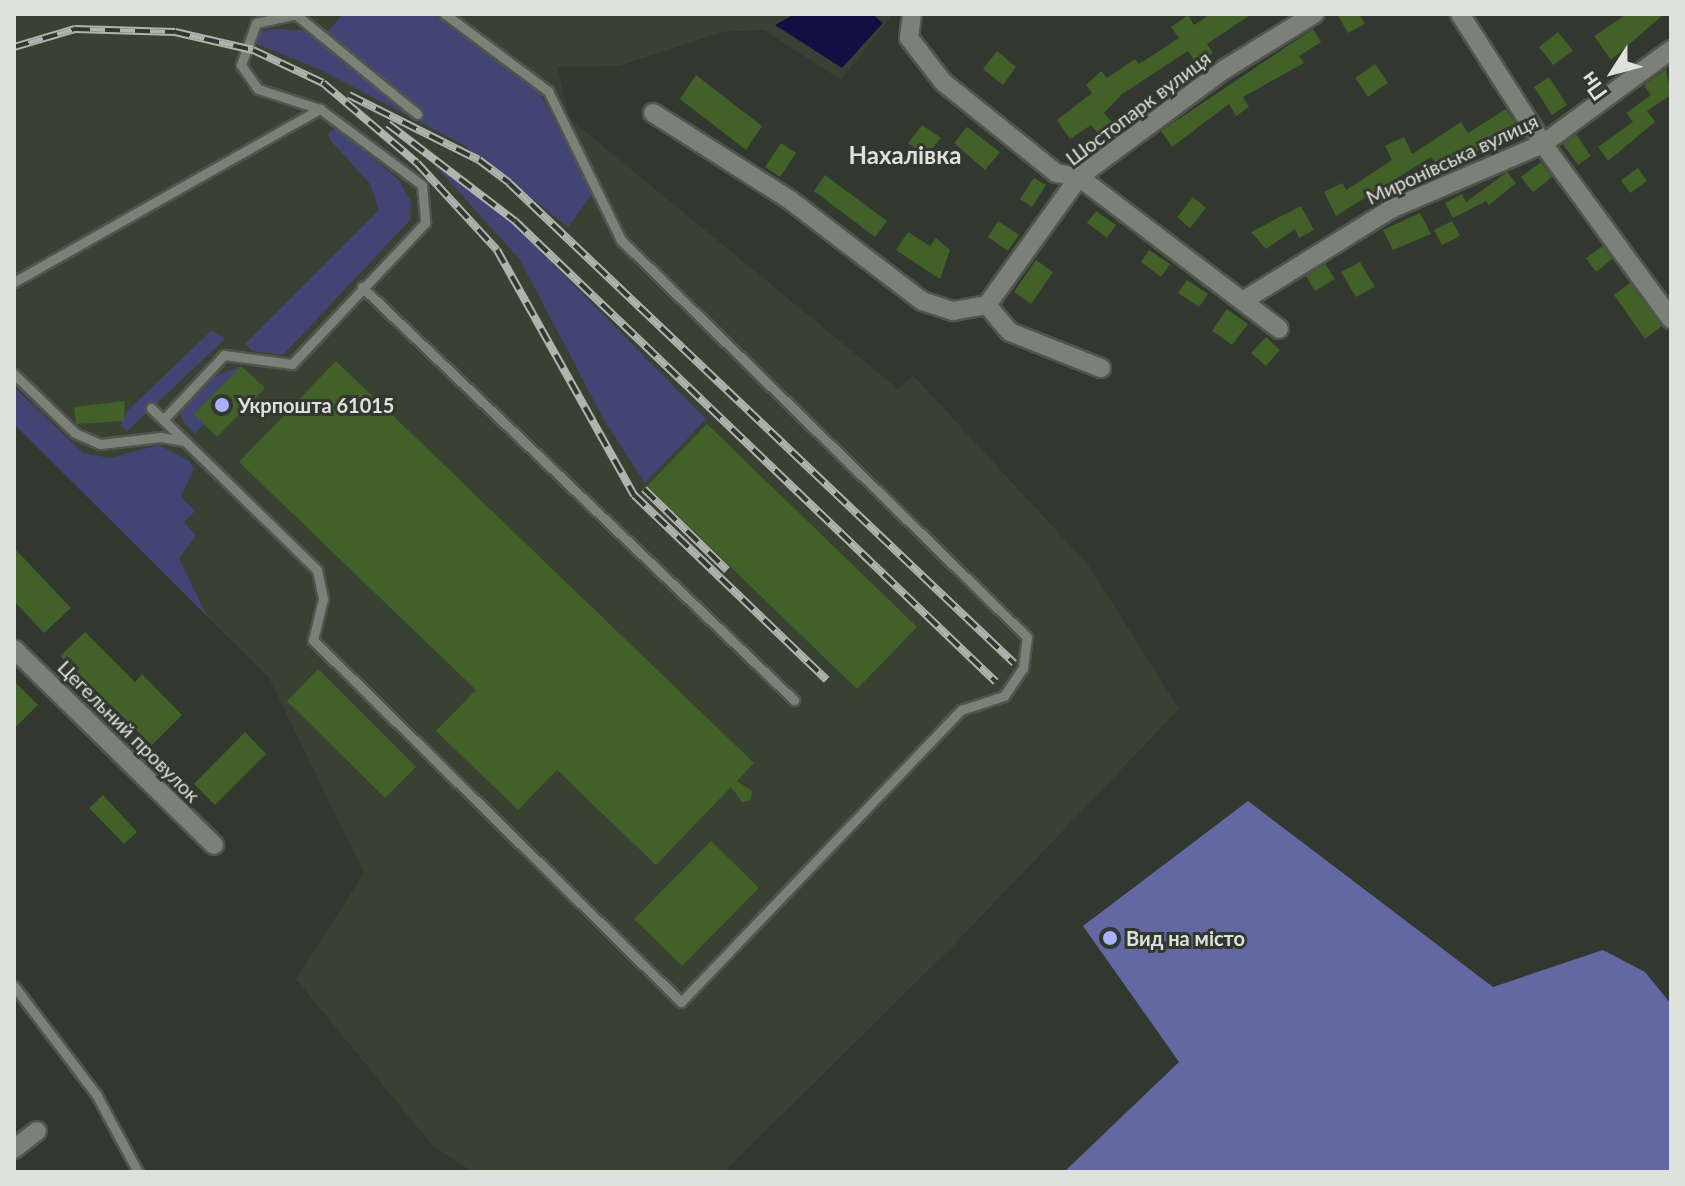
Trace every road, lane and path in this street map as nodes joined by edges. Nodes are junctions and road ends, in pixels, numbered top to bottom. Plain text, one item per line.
1 (296, 14) edge
2 (445, 14) edge
3 (912, 14) edge
4 (1314, 14) edge
5 (1460, 14) edge
6 (1671, 50) edge
7 (320, 109) junction
8 (653, 113) dead end
9 (417, 114) dead end
10 (1543, 144) junction
11 (1079, 177) junction
12 (14, 282) edge
13 (362, 287) junction
14 (1246, 299) junction
15 (987, 305) junction
16 (1671, 319) edge
17 (1279, 329) dead end
18 (1101, 368) dead end
19 (14, 374) edge
20 (151, 408) dead end
21 (163, 420) junction
22 (186, 442) junction
23 (14, 649) edge
24 (794, 700) dead end
25 (214, 845) dead end
26 (14, 986) edge
27 (37, 1131) dead end
28 (14, 1149) edge
29 (138, 1172) edge

1 - 7 lane
1 - 9 lane
2 - 22 lane
3 - 11 street
4 - 11 street, Шостопарк вулиця
5 - 10 street
6 - 10 street, Миронівська вулиця
7 - 12 lane
7 - 13 lane
8 - 15 street
10 - 14 street, Миронівська вулиця
10 - 16 street
11 - 14 street
11 - 15 street, Шостопарк вулиця
13 - 21 lane
13 - 24 lane
14 - 17 street
15 - 18 street
19 - 22 lane
20 - 21 lane
21 - 22 lane
23 - 25 street, Цегельний провулок
26 - 29 lane
27 - 28 street

